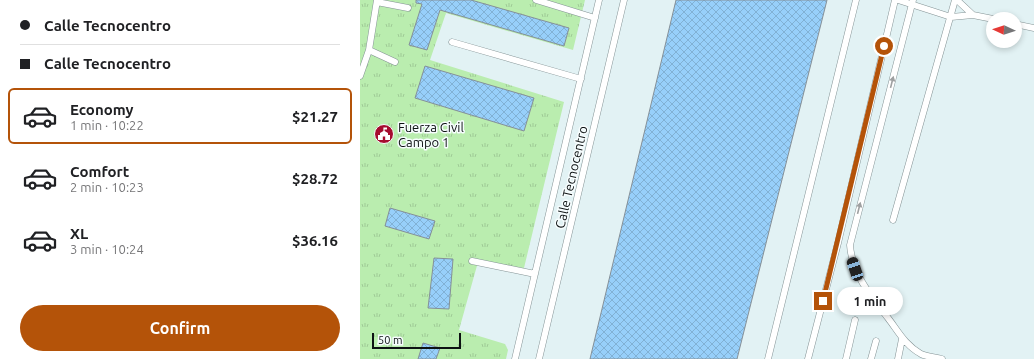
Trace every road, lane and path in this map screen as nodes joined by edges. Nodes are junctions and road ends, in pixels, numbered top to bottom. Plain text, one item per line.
1 (536, 0) edge
2 (600, 0) edge
3 (624, 0) edge
4 (856, 0) edge
5 (895, 0) edge
6 (898, 0) edge
7 (956, 0) edge
8 (377, 1) edge
9 (912, 2) edge
10 (408, 8) dead end
11 (973, 15) junction
12 (951, 17) junction
13 (595, 18) junction
14 (986, 18) edge
15 (1022, 25) edge
16 (1034, 28) edge
17 (452, 42) dead end
18 (369, 50) junction
19 (395, 62) dead end
20 (360, 76) edge
21 (581, 79) junction
22 (893, 220) dead end
23 (838, 243) junction
24 (850, 245) junction
25 (472, 261) dead end
26 (535, 274) junction
27 (855, 320) dead end
28 (902, 339) junction
29 (876, 341) dead end
30 (515, 359) edge
31 (540, 359) edge
32 (768, 359) edge
33 (808, 359) edge
34 (846, 359) edge
35 (871, 359) edge
36 (898, 359) edge
37 (942, 359) edge

1 - 13 lane
2 - 13 lane
3 - 31 lane, Calle Tecnocentro
4 - 32 lane
5 - 23 lane
6 - 9 lane
7 - 11 lane
7 - 12 lane
8 - 10 lane
8 - 18 lane
9 - 12 lane
24 -> 9 lane
11 - 12 lane
11 - 14 lane
12 - 22 lane
13 - 21 lane
15 - 16 lane
17 - 21 lane
18 - 19 lane
18 - 20 lane
21 - 26 lane
23 - 24 lane
23 - 33 lane
24 - 28 lane
25 - 26 lane
26 - 30 lane
27 - 34 lane
28 - 36 lane
28 - 37 lane
29 - 35 lane

